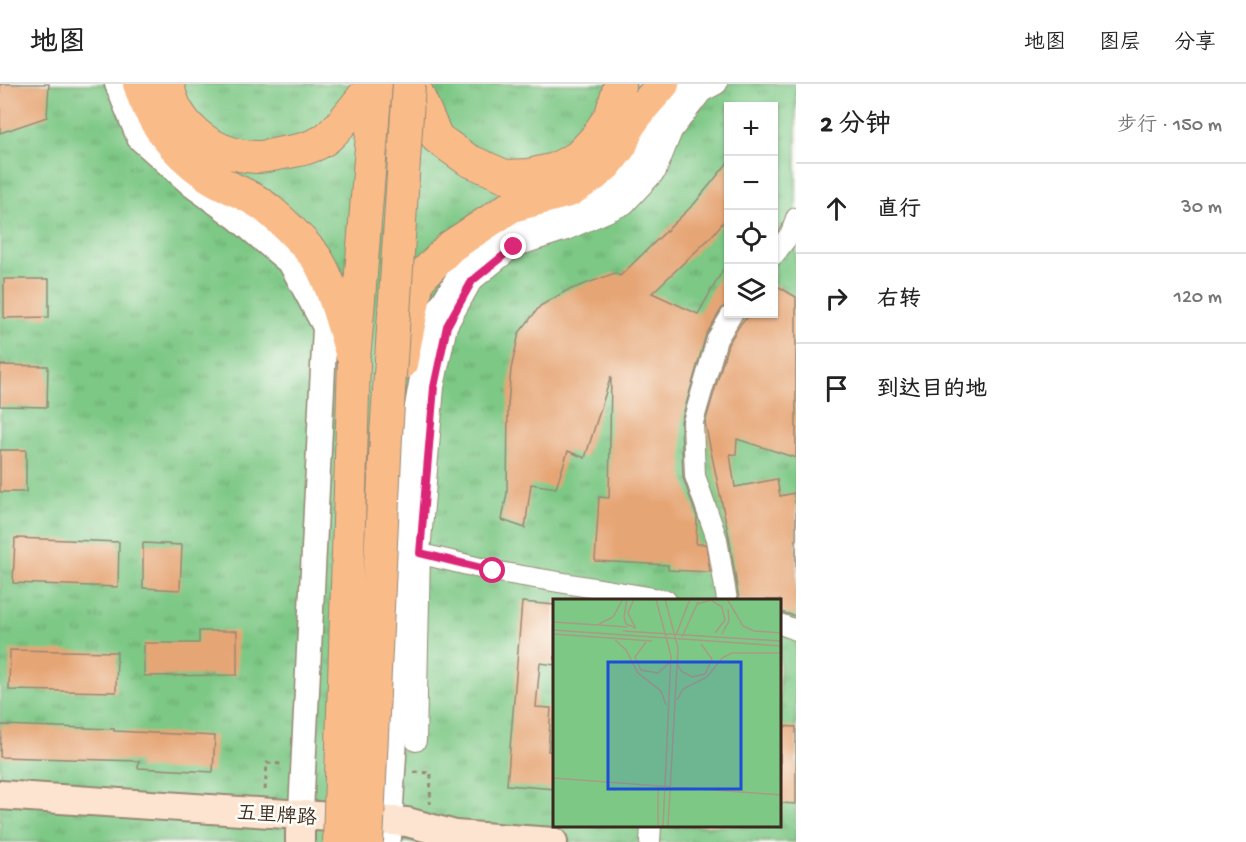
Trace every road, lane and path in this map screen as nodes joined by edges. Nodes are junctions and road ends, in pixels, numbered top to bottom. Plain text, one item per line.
1 (117, 84) edge
2 (140, 84) edge
3 (168, 84) edge
4 (375, 84) edge
5 (411, 84) edge
6 (620, 84) edge
7 (663, 84) edge
8 (696, 84) edge
9 (717, 84) edge
10 (794, 229) edge
11 (778, 250) edge
12 (730, 318) edge
13 (354, 362) junction
14 (386, 436) junction
15 (413, 552) junction
16 (660, 599) edge
17 (727, 599) edge
18 (781, 624) edge
19 (796, 630) edge
20 (416, 741) dead end
21 (0, 795) edge
22 (0, 812) edge
23 (651, 827) edge
24 (300, 830) edge
25 (390, 837) edge
26 (339, 842) edge
27 (553, 842) edge
28 (650, 842) edge

1 - 24 street
2 - 13 main road
3 - 4 main road
4 - 13 main road
5 - 6 main road
5 - 14 main road, bridge
7 - 14 main road, bridge
8 - 15 street
9 - 15 street
10 - 11 street
12 - 17 street
13 - 26 main road, bridge
14 - 25 main road, bridge
15 - 16 street
15 - 20 street
15 - 25 street
18 - 19 street
21 - 24 main road, 五里牌路
22 - 24 main road, 五里牌路
23 - 28 street
24 - 25 main road, 五里牌路
25 - 27 main road, 五里牌路

